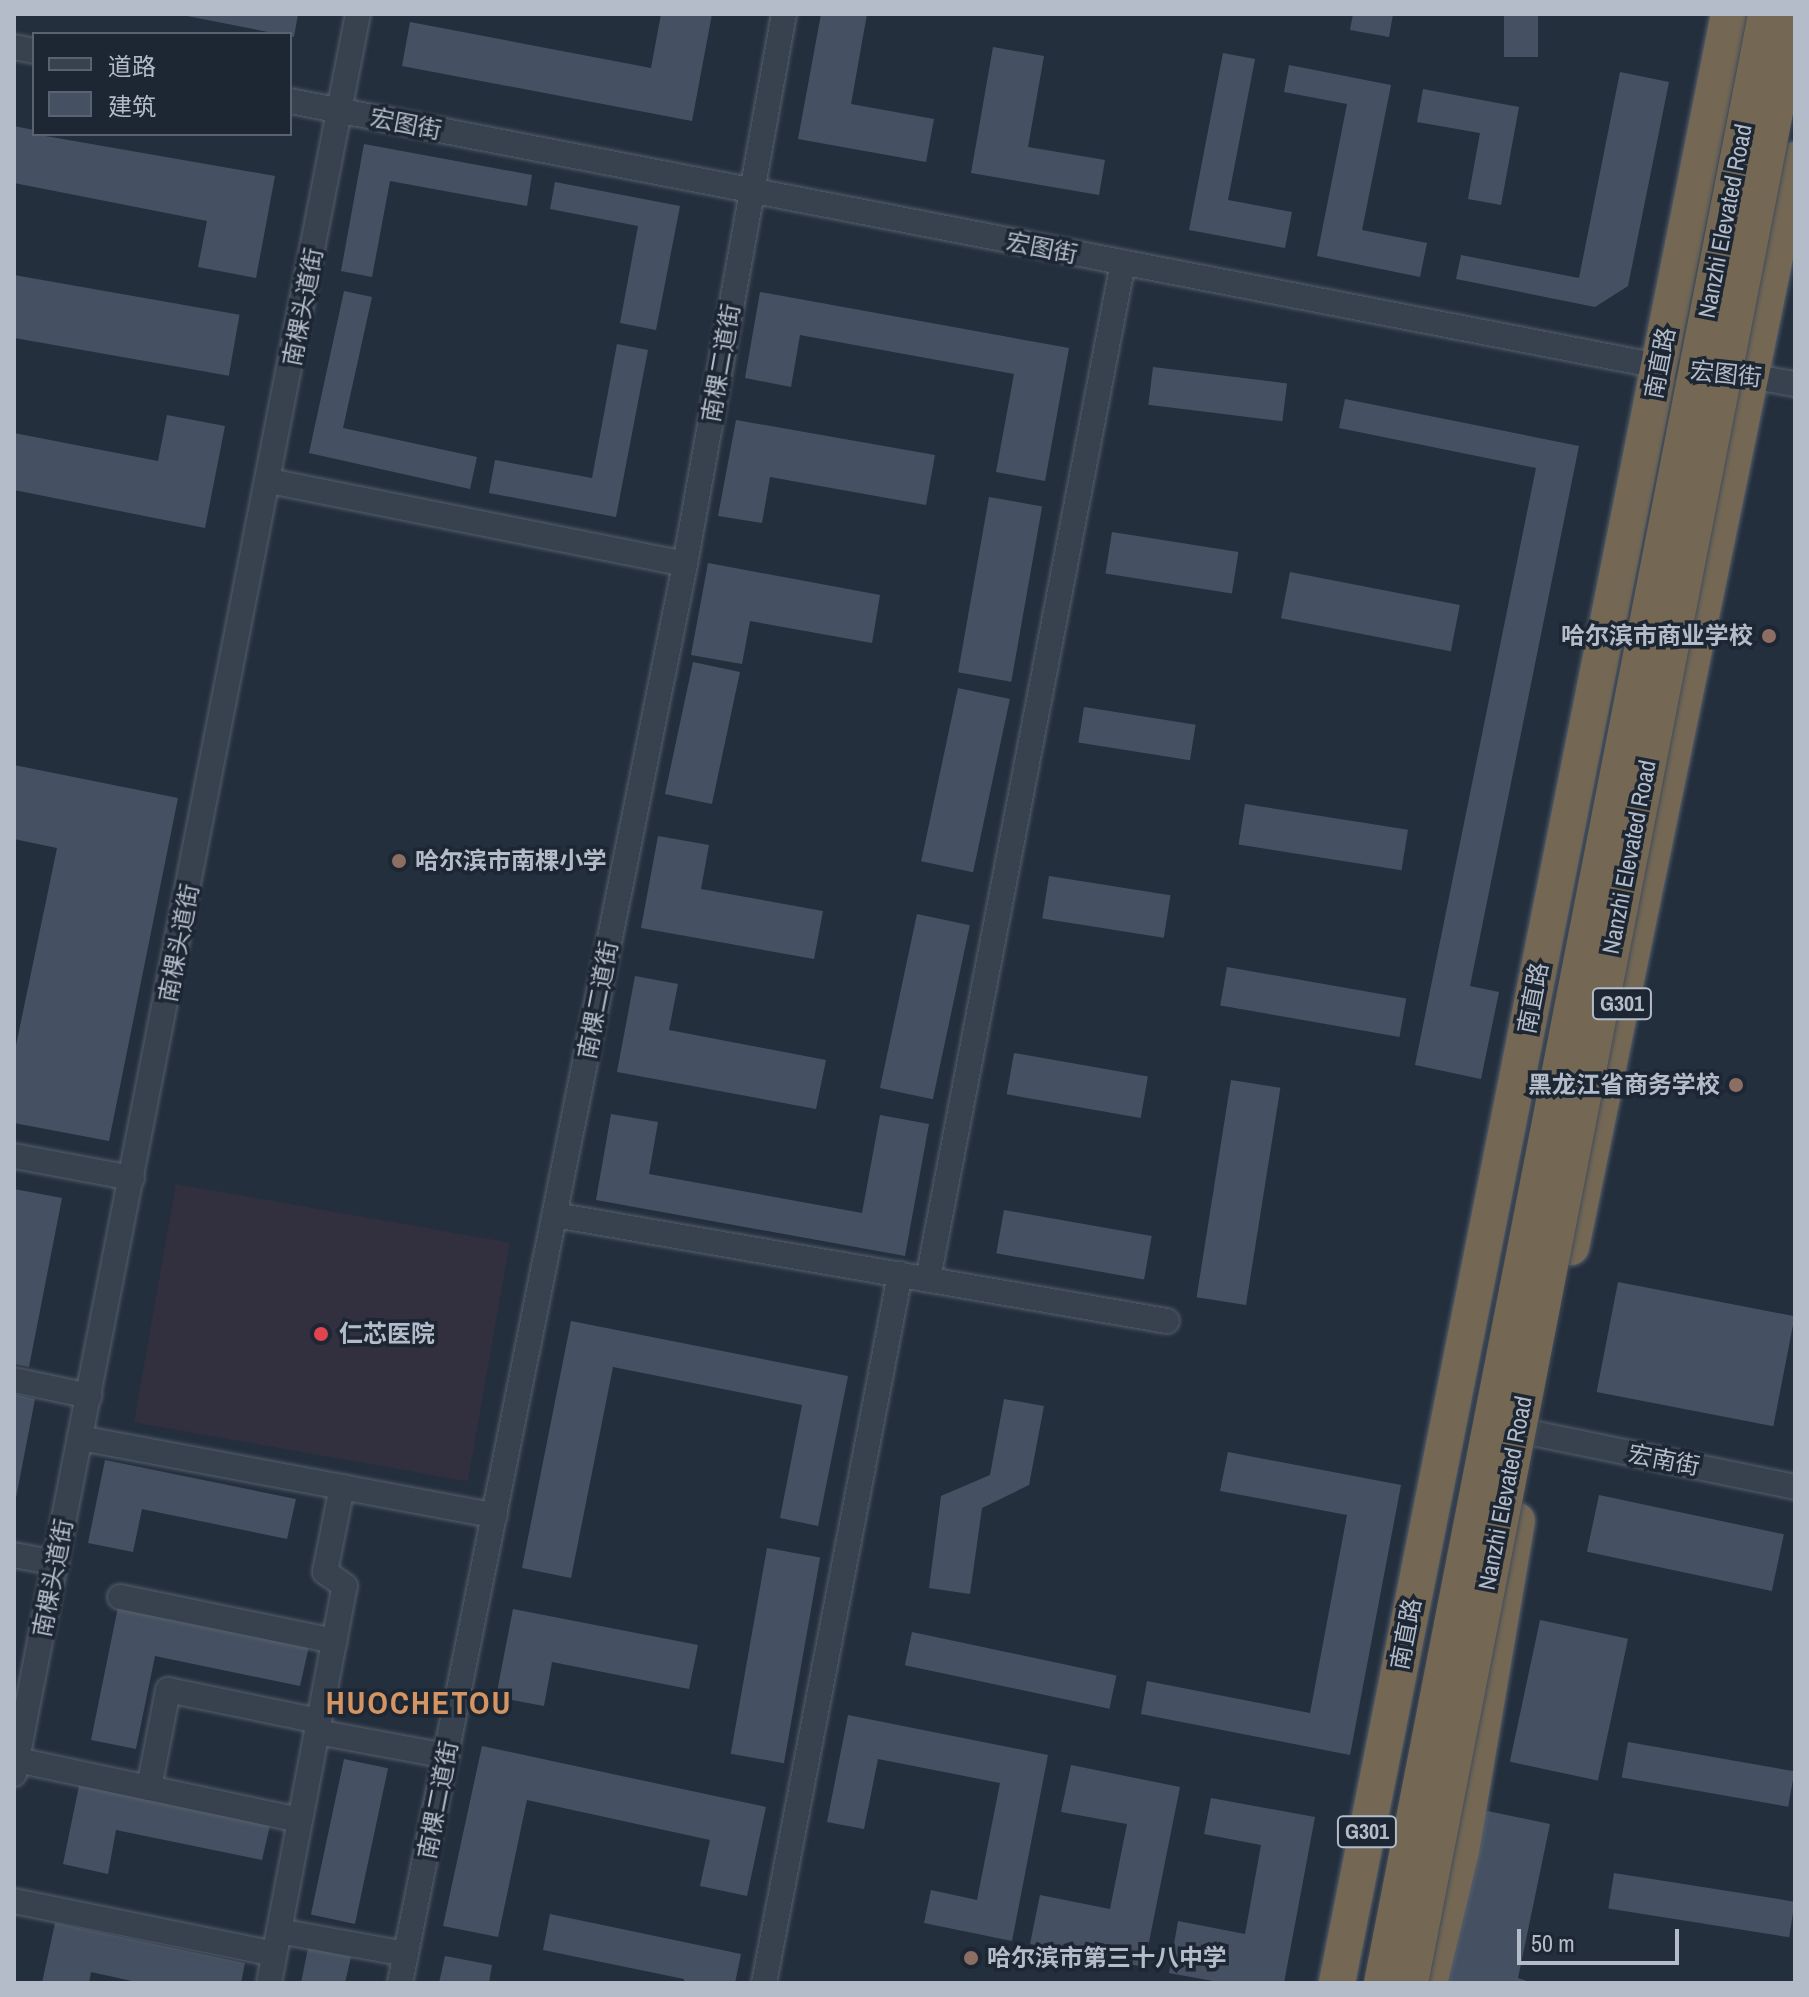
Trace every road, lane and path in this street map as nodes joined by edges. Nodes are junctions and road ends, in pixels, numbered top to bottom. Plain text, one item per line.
1 (358, 14) edge
2 (784, 14) edge
3 (1729, 14) edge
4 (1766, 14) edge
5 (1794, 14) edge
6 (292, 101) edge
7 (340, 111) junction
8 (1795, 160) edge
9 (753, 192) junction
10 (1123, 263) junction
11 (1659, 368) junction
12 (1754, 376) junction
13 (1795, 384) edge
14 (270, 481) junction
15 (685, 564) junction
16 (14, 1156) edge
17 (132, 1178) junction
18 (555, 1215) junction
19 (900, 1274) junction
20 (928, 1279) junction
21 (1167, 1321) dead end
22 (14, 1380) edge
23 (89, 1396) junction
24 (1532, 1433) junction
25 (80, 1438) junction
26 (342, 1487) junction
27 (1795, 1487) edge
28 (495, 1516) junction
29 (14, 1555) edge
30 (56, 1563) junction
31 (120, 1597) dead end
32 (335, 1641) junction
33 (21, 1699) edge
34 (318, 1727) junction
35 (447, 1756) junction
36 (15, 1767) edge
37 (149, 1788) junction
38 (300, 1820) junction
39 (14, 1901) edge
40 (277, 1942) junction
41 (406, 1954) junction
42 (269, 1983) edge
43 (400, 1983) edge
44 (764, 1983) edge
45 (1337, 1983) edge
46 (1382, 1983) edge
47 (1410, 1983) edge
48 (1429, 1983) edge

1 - 7 street, 南棵头道街
2 - 9 street, 南棵二道街
3 - 11 highway, 南直路 / G301
4 - 46 highway, Nanzhi Elevated Road, bridge
5 - 47 highway, Nanzhi Elevated Road, bridge
6 - 7 street, 宏图街
7 - 9 street, 宏图街
7 - 14 street, 南棵头道街
8 - 12 highway, G301
9 - 10 street, 宏图街
9 - 15 street, 南棵二道街
10 - 11 street, 宏图街
10 - 20 street
11 - 12 street, 宏图街
11 - 45 highway, 南直路 / G301
12 - 13 street, 宏图街
12 - 24 highway, G301
14 - 15 street
14 - 17 street, 南棵头道街
15 - 18 street, 南棵二道街
16 - 17 street
17 - 23 street, 南棵头道街
18 - 19 street
18 - 28 street, 南棵二道街
19 - 20 street
19 - 44 street
20 - 21 street
22 - 23 street
23 - 25 street, 南棵头道街
24 - 27 street, 宏南街
24 - 48 highway, G301
25 - 26 street
25 - 30 street, 南棵头道街
26 - 28 street
26 - 32 street
28 - 35 street, 南棵二道街
29 - 30 street
30 - 33 street, 南棵头道街
31 - 32 street
32 - 34 street
33 - 36 street, 南棵头道街
34 - 35 street
34 - 37 street
34 - 38 street
35 - 41 street, 南棵二道街
36 - 37 street
37 - 38 street
38 - 40 street
39 - 40 street
40 - 41 street
40 - 42 street
41 - 43 street, 南棵二道街

